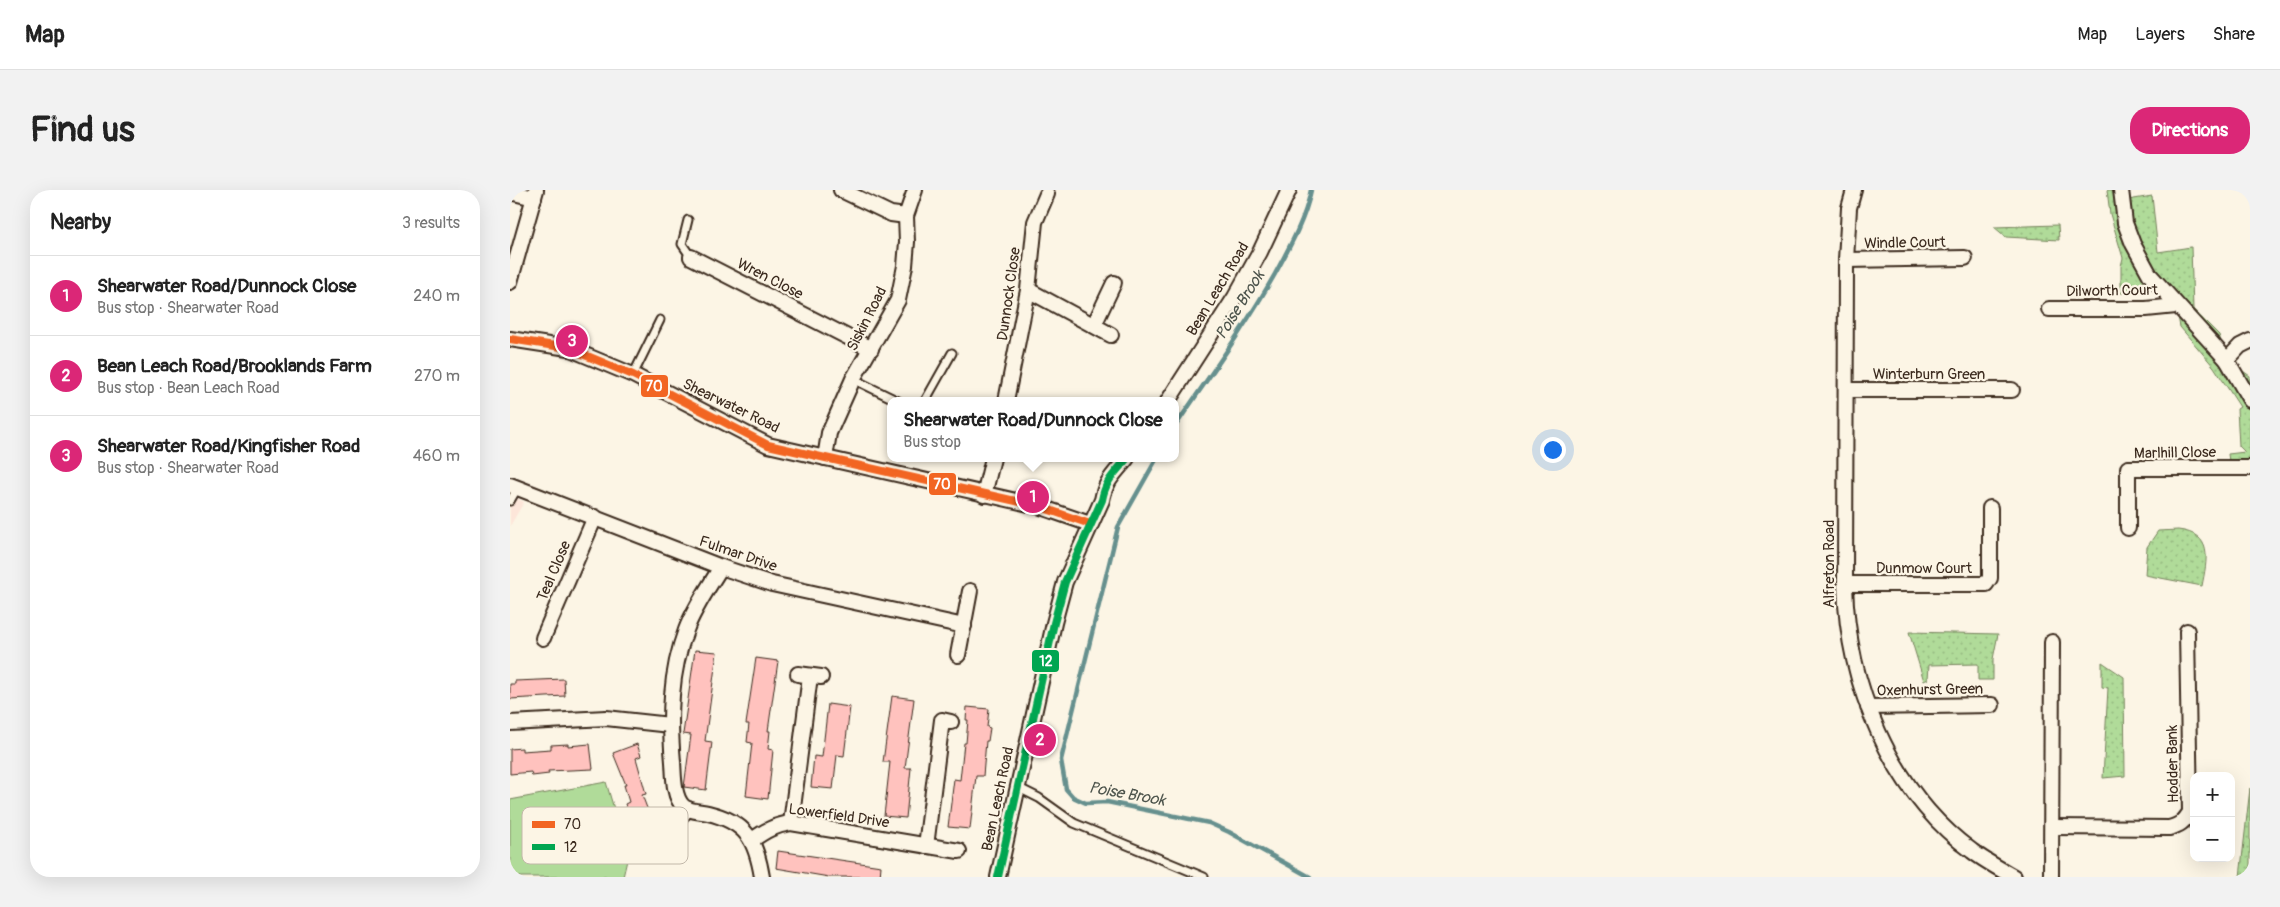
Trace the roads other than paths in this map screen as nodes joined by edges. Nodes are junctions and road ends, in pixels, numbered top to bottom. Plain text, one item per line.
1 (841, 190) edge
2 (915, 190) edge
3 (1289, 190) edge
4 (1854, 190) edge
5 (2120, 190) edge
6 (510, 192) edge
7 (535, 194) edge
8 (1047, 194) dead end
9 (906, 216) junction
10 (688, 220) dead end
11 (692, 257) joint
12 (1965, 258) dead end
13 (1846, 260) junction
14 (510, 282) edge
15 (1114, 283) dead end
16 (1028, 290) junction
17 (2176, 306) junction
18 (2049, 309) dead end
19 (660, 320) dead end
20 (1094, 325) junction
21 (1111, 335) dead end
22 (510, 339) edge
23 (2250, 341) edge
24 (871, 349) junction
25 (952, 353) dead end
26 (2227, 360) junction
27 (633, 376) junction
28 (853, 379) junction
29 (1846, 390) junction
30 (2012, 390) dead end
31 (890, 397) edge
32 (927, 397) edge
33 (1007, 397) edge
34 (1171, 397) edge
35 (2250, 400) edge
36 (825, 458) junction
37 (992, 462) edge
38 (1124, 462) edge
39 (2250, 468) edge
40 (512, 492) edge
41 (984, 495) junction
42 (1990, 508) dead end
43 (595, 517) junction
44 (1090, 524) junction
45 (2128, 528) dead end
46 (721, 567) junction
47 (1845, 584) junction
48 (970, 591) dead end
49 (964, 626) junction
50 (2187, 631) dead end
51 (543, 638) dead end
52 (2052, 642) dead end
53 (958, 655) dead end
54 (810, 676) dead end
55 (1992, 705) dead end
56 (1868, 707) junction
57 (942, 720) dead end
58 (510, 723) edge
59 (670, 725) junction
60 (1017, 787) junction
61 (686, 807) edge
62 (688, 809) edge
63 (791, 823) junction
64 (2053, 827) junction
65 (752, 840) junction
66 (926, 846) junction
67 (959, 851) dead end
68 (762, 877) edge
69 (998, 877) edge
70 (1204, 877) edge
71 (2014, 877) edge
72 (2051, 877) edge

1 - 9 street
2 - 9 street, Siskin Road
3 - 34 street, Bean Leach Road
4 - 13 street, Alfreton Road
5 - 17 street
6 - 7 street
7 - 14 street
8 - 16 street, Dunnock Close
9 - 24 street, Siskin Road
10 - 11 lane, Wren Close
11 - 24 street, Wren Close
12 - 13 street, Windle Court
13 - 29 street, Alfreton Road
15 - 20 street
16 - 20 street
16 - 33 street, Dunnock Close
17 - 18 street, Dilworth Court
17 - 26 street
19 - 27 lane
20 - 21 street
22 - 27 street, Shearwater Road
23 - 26 street
24 - 28 street, Siskin Road
25 - 32 lane
26 - 35 street
27 - 36 street, Shearwater Road
28 - 31 lane
28 - 36 street, Siskin Road
29 - 30 street, Winterburn Green
29 - 47 street, Alfreton Road
36 - 41 street, Shearwater Road
37 - 41 street
38 - 44 street, Bean Leach Road
39 - 45 street, Marlhill Close
40 - 43 street, Fulmar Drive
41 - 44 street, Shearwater Road
42 - 47 street, Dunmow Court
43 - 46 street, Fulmar Drive
43 - 51 street, Teal Close
44 - 60 street, Bean Leach Road
46 - 49 street, Fulmar Drive
46 - 59 street
47 - 56 street, Alfreton Road
48 - 49 street
49 - 53 street
50 - 64 street, Hodder Bank
52 - 64 street
54 - 63 street
55 - 56 street, Oxenhurst Green
56 - 71 street, Alfreton Road
57 - 66 street
58 - 59 street
59 - 61 street
60 - 69 street, Bean Leach Road
60 - 70 lane
62 - 65 street
63 - 65 street, Lowerfield Drive
63 - 66 street, Lowerfield Drive
64 - 72 street
65 - 68 street
66 - 67 street, Lowerfield Drive

